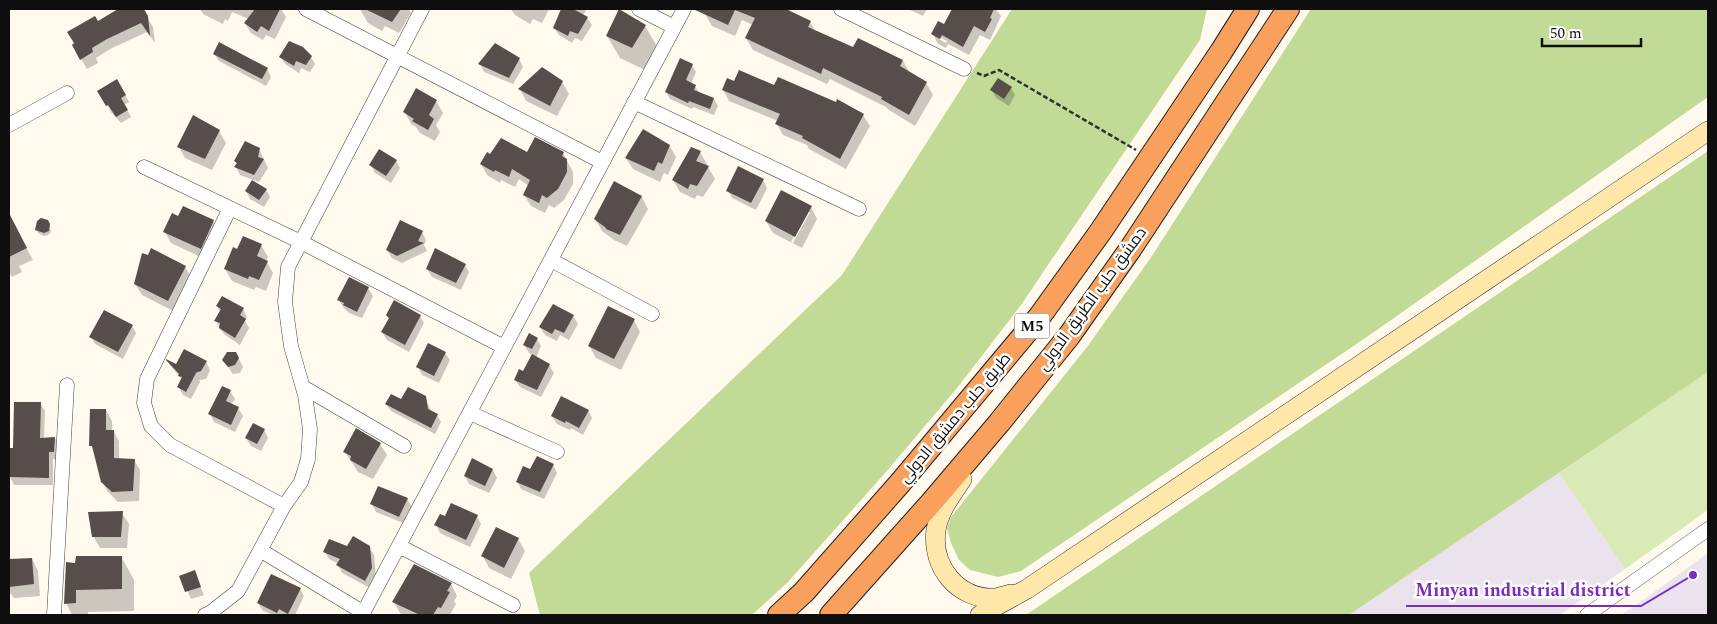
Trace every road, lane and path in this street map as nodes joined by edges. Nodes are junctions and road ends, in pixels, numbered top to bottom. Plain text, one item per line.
1 (306, 9) edge
2 (422, 9) edge
3 (638, 9) edge
4 (684, 9) edge
5 (841, 9) edge
6 (1248, 9) edge
7 (1288, 9) edge
8 (674, 27) junction
9 (398, 56) junction
10 (964, 69) joint
11 (67, 93) dead end
12 (634, 102) junction
13 (9, 125) edge
14 (1708, 131) edge
15 (1150, 158) junction
16 (602, 162) junction
17 (144, 167) dead end
18 (230, 208) junction
19 (859, 209) dead end
20 (301, 242) junction
21 (551, 260) junction
22 (652, 314) dead end
23 (504, 347) junction
24 (67, 385) dead end
25 (302, 387) junction
26 (470, 413) junction
27 (999, 423) junction
28 (404, 446) dead end
29 (556, 452) dead end
30 (284, 506) junction
31 (1708, 529) edge
32 (399, 546) junction
33 (260, 550) junction
34 (1027, 589) junction
35 (513, 605) dead end
36 (208, 614) edge
37 (363, 614) edge
38 (54, 615) edge
39 (779, 615) edge
40 (831, 615) edge
41 (980, 615) edge
42 (1587, 615) edge

1 - 9 street
2 - 9 street
3 - 8 street
4 - 8 street
5 - 10 street
6 - 15 highway, طريق حلب دمشق الدولي / M5
7 - 27 highway, دمشق حلب الطريق الدولي / M5
8 - 12 street
9 - 16 street
9 - 20 street
10 - 15 path
11 - 13 street
12 - 16 street
12 - 19 street
14 - 34 main road
15 - 39 highway, طريق حلب دمشق الدولي / M5
16 - 21 street
17 - 18 street
18 - 20 street
18 - 30 street
20 - 23 street
20 - 25 street
21 - 22 street
21 - 23 street
23 - 26 street
24 - 38 street
25 - 28 street
25 - 30 street
26 - 29 street
26 - 32 street
27 - 34 main road
27 - 40 highway, دمشق حلب الطريق الدولي / M5
30 - 33 street
31 - 42 street
32 - 35 street
32 - 37 street
33 - 36 street
33 - 37 street
34 - 41 main road

